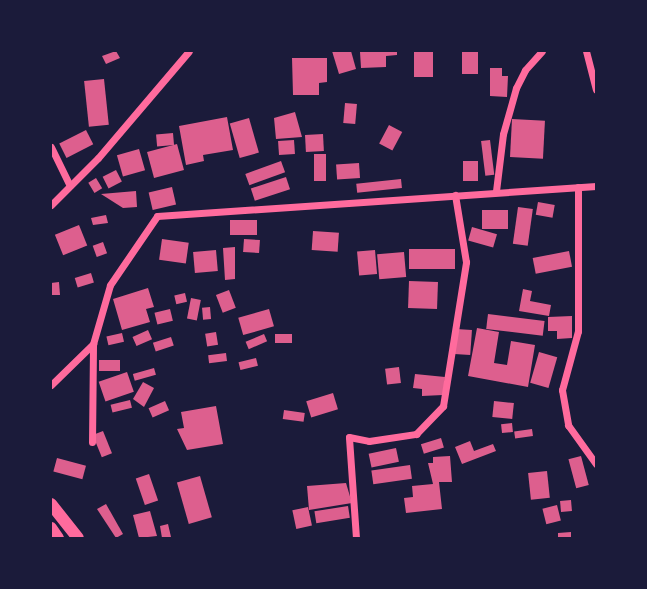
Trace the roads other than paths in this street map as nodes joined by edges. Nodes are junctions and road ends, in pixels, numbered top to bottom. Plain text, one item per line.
1 (189, 51) edge
2 (542, 51) edge
3 (586, 51) edge
4 (596, 90) edge
5 (51, 147) edge
6 (70, 186) junction
7 (596, 186) edge
8 (578, 187) junction
9 (496, 191) junction
10 (455, 195) junction
11 (51, 205) edge
12 (93, 344) junction
13 (51, 386) edge
14 (92, 442) dead end
15 (596, 464) edge
16 (51, 504) edge
17 (51, 528) edge
18 (58, 538) edge
19 (78, 538) edge
20 (356, 538) edge

1 - 6 street
2 - 9 street
3 - 4 street
5 - 6 street
6 - 11 street
7 - 8 street
8 - 9 street
8 - 15 street
9 - 10 street
10 - 12 street
10 - 20 street
12 - 13 street
12 - 14 street
16 - 19 main road
17 - 18 main road

